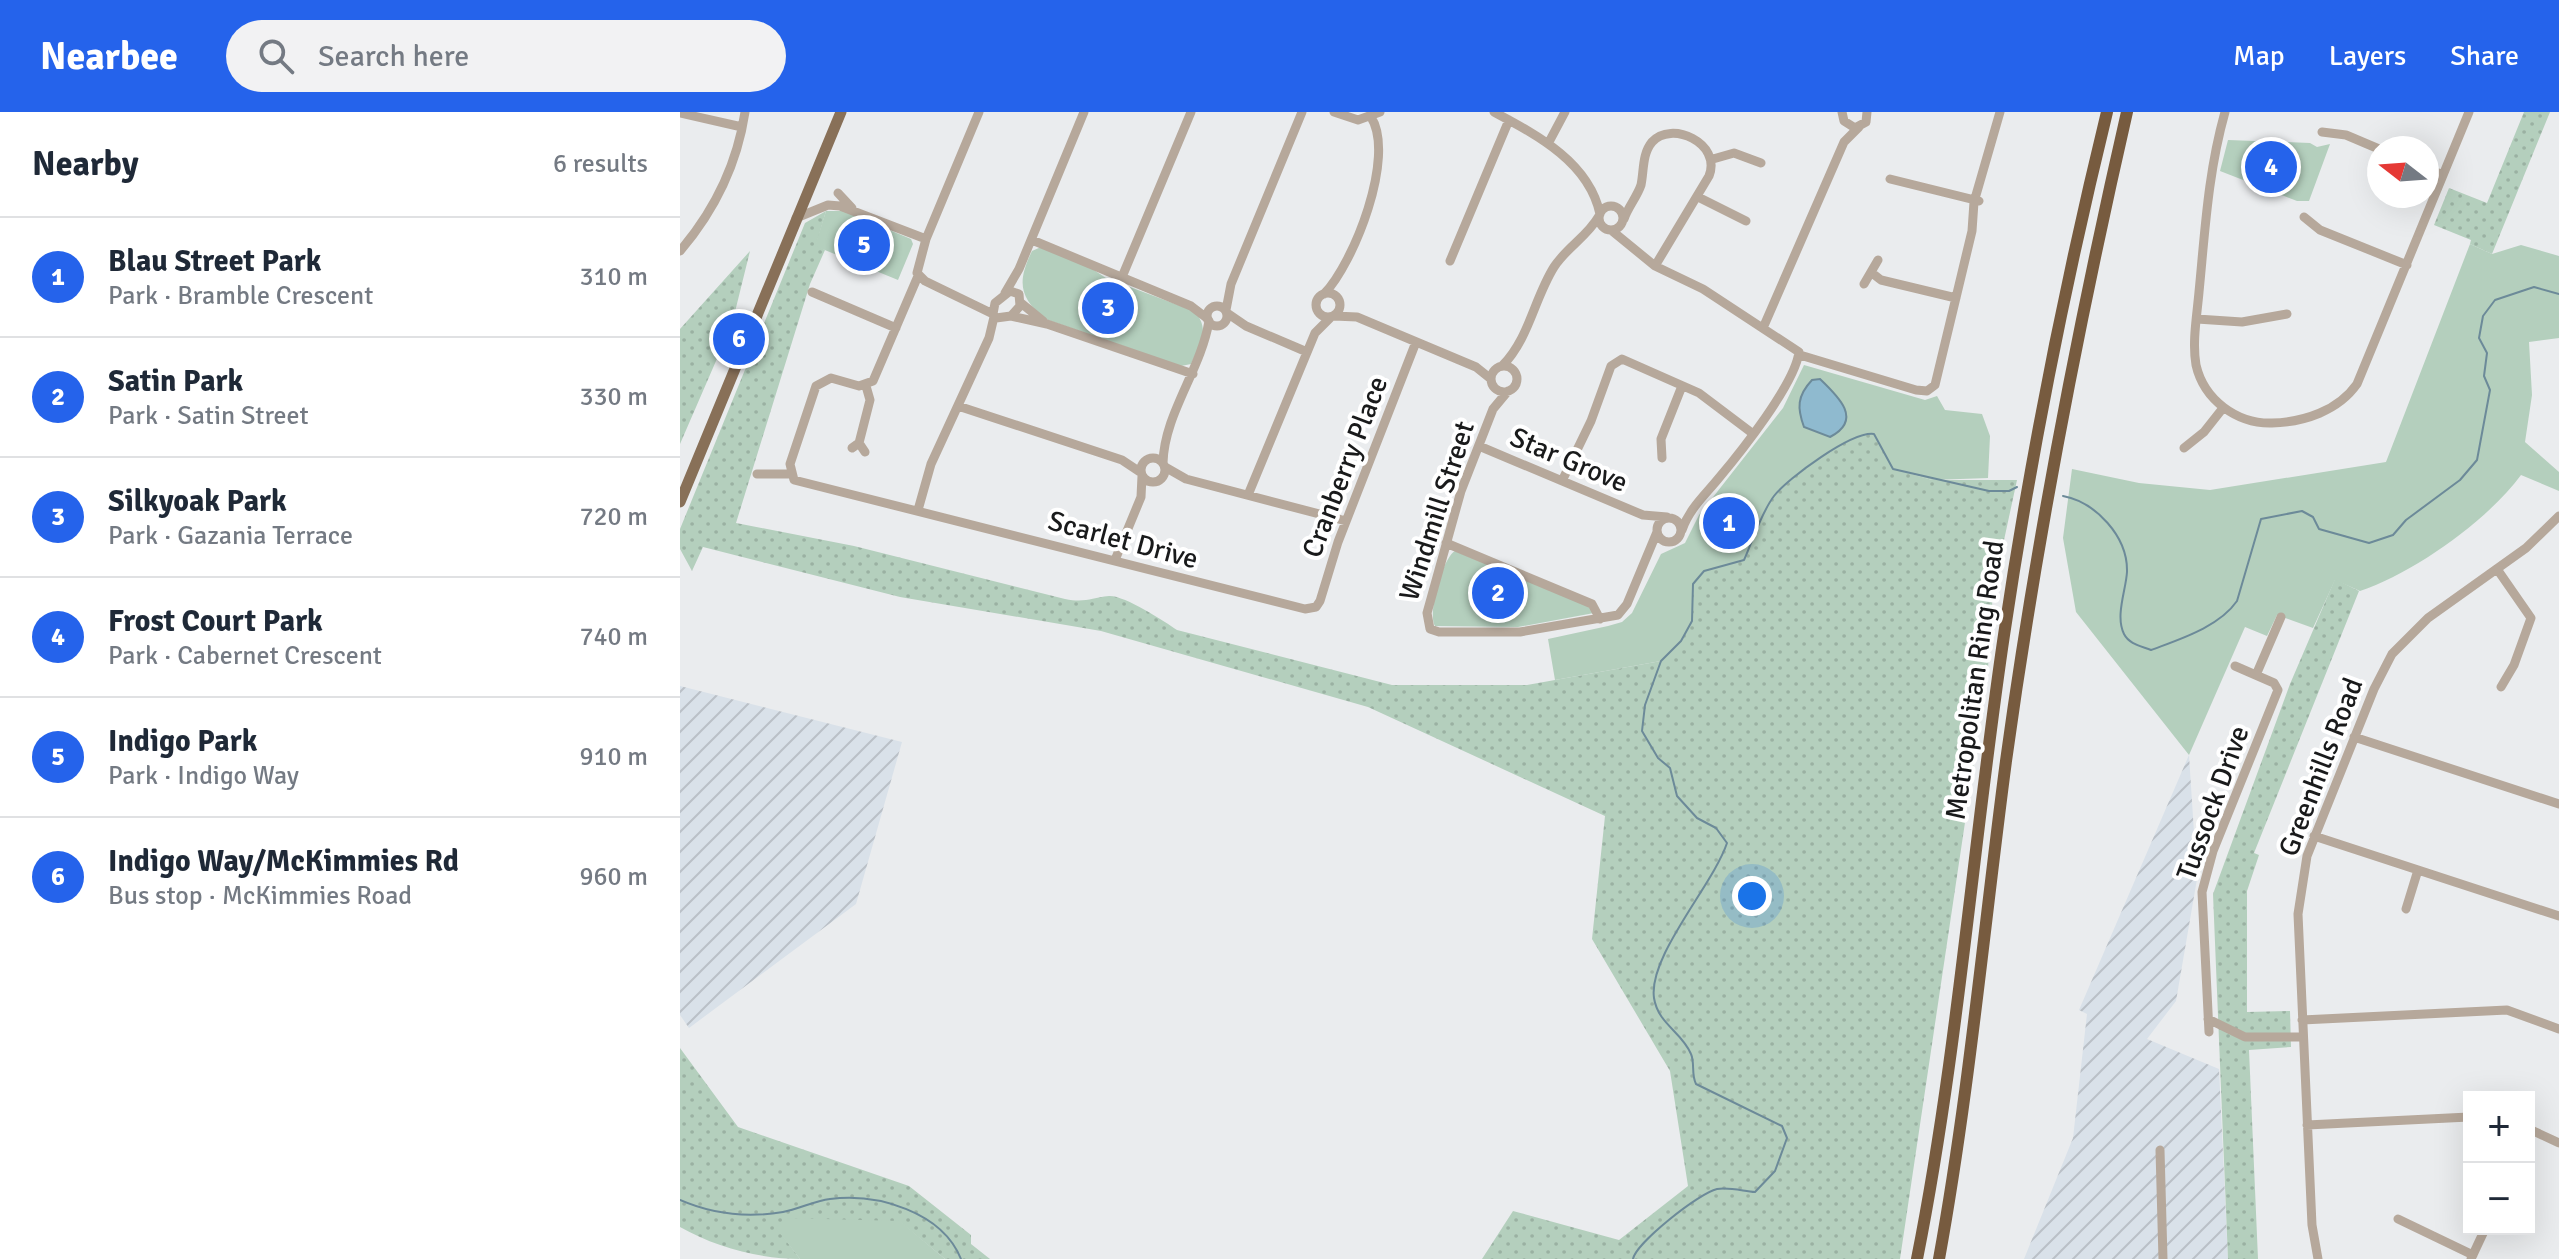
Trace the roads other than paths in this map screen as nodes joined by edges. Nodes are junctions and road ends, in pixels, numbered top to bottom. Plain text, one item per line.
1 (745, 112) edge
2 (841, 112) edge
3 (979, 112) edge
4 (1084, 112) edge
5 (1191, 112) edge
6 (1302, 112) edge
7 (1334, 112) edge
8 (1494, 112) edge
9 (1565, 112) edge
10 (1867, 112) edge
11 (2000, 112) edge
12 (2107, 112) edge
13 (2127, 112) edge
14 (2225, 112) edge
15 (2469, 112) edge
16 (680, 113) edge
17 (1376, 114) edge
18 (1842, 115) edge
19 (1509, 120) junction
20 (742, 127) junction
21 (1859, 127) junction
22 (2322, 132) dead end
23 (1549, 142) junction
24 (1844, 142) junction
25 (2367, 144) edge
26 (1713, 159) junction
27 (1761, 163) dead end
28 (2439, 173) edge
29 (2443, 175) junction
30 (1890, 179) dead end
31 (838, 193) dead end
32 (1698, 197) junction
33 (1634, 199) junction
34 (1597, 200) junction
35 (1976, 200) junction
36 (1614, 206) junction
37 (853, 209) junction
38 (1599, 215) junction
39 (2304, 217) dead end
40 (796, 218) junction
41 (1623, 221) junction
42 (1746, 221) dead end
43 (1609, 230) junction
44 (1588, 235) junction
45 (926, 239) junction
46 (1032, 240) junction
47 (1628, 241) junction
48 (681, 248) edge
49 (1878, 260) dead end
50 (1450, 261) dead end
51 (2407, 265) junction
52 (1655, 266) junction
53 (1019, 269) junction
54 (1872, 273) junction
55 (1339, 275) junction
56 (918, 276) junction
57 (1122, 277) junction
58 (1231, 284) junction
59 (1864, 284) dead end
60 (812, 292) dead end
61 (1324, 294) junction
62 (1001, 296) junction
63 (1956, 298) junction
64 (1020, 299) junction
65 (1338, 299) junction
66 (971, 301) junction
67 (1191, 306) junction
68 (1213, 306) junction
69 (1317, 311) junction
70 (1226, 312) junction
71 (2287, 314) dead end
72 (994, 315) junction
73 (1332, 317) junction
74 (1357, 317) junction
75 (1008, 318) junction
76 (2197, 319) junction
77 (1208, 320) junction
78 (1047, 324) junction
79 (1222, 325) junction
80 (1246, 326) junction
81 (896, 328) junction
82 (1763, 328) junction
83 (1315, 333) junction
84 (989, 338) junction
85 (1416, 342) junction
86 (1205, 343) junction
87 (1518, 348) junction
88 (1307, 352) junction
89 (1800, 355) junction
90 (1501, 366) junction
91 (1476, 367) junction
92 (1515, 372) junction
93 (1193, 374) junction
94 (1492, 381) junction
95 (866, 386) junction
96 (1682, 386) junction
97 (1508, 391) junction
98 (958, 406) junction
99 (2223, 408) junction
100 (1493, 409) junction
101 (1752, 433) junction
102 (1166, 438) junction
103 (1479, 446) junction
104 (859, 448) dead end
105 (2184, 448) dead end
106 (1150, 458) junction
107 (1662, 458) dead end
108 (1122, 460) junction
109 (1164, 465) junction
110 (757, 474) dead end
111 (790, 474) junction
112 (1141, 474) junction
113 (1186, 479) junction
114 (1159, 481) junction
115 (1562, 481) junction
116 (1248, 495) junction
117 (1141, 497) junction
118 (680, 502) edge
119 (1697, 503) junction
120 (918, 510) junction
121 (1643, 515) junction
122 (2559, 516) edge
123 (1669, 517) junction
124 (1346, 521) junction
125 (1682, 530) junction
126 (1657, 531) junction
127 (1667, 542) junction
128 (1446, 543) junction
129 (1650, 553) junction
130 (1115, 560) junction
131 (2497, 569) junction
132 (1316, 607) joint
133 (2281, 617) dead end
134 (1600, 619) junction
135 (2235, 666) dead end
136 (2256, 675) junction
137 (2501, 687) dead end
138 (2354, 737) junction
139 (2559, 804) edge
140 (2314, 836) junction
141 (2418, 870) junction
142 (2406, 909) dead end
143 (2559, 916) edge
144 (2208, 1019) junction
145 (2302, 1020) junction
146 (2559, 1029) edge
147 (2209, 1032) dead end
148 (2303, 1037) junction
149 (2463, 1117) edge
150 (2307, 1125) junction
151 (2535, 1132) edge
152 (2559, 1143) edge
153 (2160, 1150) dead end
154 (2398, 1219) dead end
155 (2482, 1235) edge
156 (2472, 1257) edge
157 (1917, 1259) edge
158 (1939, 1259) edge
159 (2163, 1259) edge
160 (2318, 1259) edge

1 - 20 street
2 - 40 main road
3 - 45 street
4 - 46 street
5 - 57 street
6 - 58 street
7 - 17 street
8 - 19 street
9 - 23 street
10 - 21 street
11 - 35 street
12 - 157 highway, Metropolitan Ring Road
13 - 158 highway, Metropolitan Ring Road
14 - 76 street
15 - 29 street
16 - 20 street
17 - 55 street
18 - 21 street
18 - 24 street
19 - 23 street
19 - 50 street
20 - 48 street
21 - 24 street
22 - 25 street
23 - 34 street
24 - 82 street
26 - 27 street
26 - 32 street
26 - 33 street
28 - 29 street
29 - 51 street
30 - 35 street
31 - 37 street
32 - 42 street
32 - 52 street
33 - 36 street
33 - 41 street
34 - 36 street
34 - 38 street
35 - 63 street
36 - 38 street
36 - 41 street
37 - 40 street
37 - 45 street
38 - 43 street
38 - 44 street
39 - 51 street
40 - 118 main road
41 - 43 street
41 - 47 street
43 - 44 street
43 - 47 street
44 - 87 street
45 - 56 street
46 - 53 street
46 - 57 street
47 - 52 street
49 - 54 street
51 - 99 street
52 - 82 street
53 - 62 street
53 - 64 street
54 - 59 street
54 - 63 street
55 - 61 street
55 - 65 street
56 - 66 street
56 - 81 street
57 - 67 street
58 - 68 street
58 - 70 street
60 - 81 street
61 - 65 street
61 - 69 street
62 - 64 street
62 - 66 street
62 - 72 street
63 - 89 street
64 - 75 street
64 - 78 street
65 - 73 street
65 - 74 street
66 - 72 street
67 - 68 street
67 - 77 street
68 - 70 street
68 - 77 street
69 - 73 street
69 - 83 street
70 - 79 street
70 - 80 street
71 - 76 street
72 - 75 street
72 - 84 street
73 - 74 street
73 - 83 street
74 - 85 street
75 - 78 street
75 - 84 street
76 - 99 street
77 - 79 street
77 - 86 street
78 - 93 street
79 - 80 street
79 - 86 street
80 - 88 street
81 - 95 street
82 - 89 street
83 - 88 street
84 - 98 street
85 - 91 street
85 - 124 street, Cranberry Place
86 - 93 street
87 - 90 street
87 - 92 street
88 - 116 street
89 - 101 street
90 - 91 street
90 - 92 street
90 - 94 street
91 - 94 street
92 - 97 street
93 - 102 street
94 - 97 street
94 - 100 street, Windmill Street
95 - 104 street
95 - 111 street
96 - 101 street
96 - 107 street
96 - 115 street
97 - 100 street, Windmill Street
98 - 108 street
98 - 120 street
99 - 105 street
100 - 103 street, Windmill Street
101 - 119 street
102 - 106 street
102 - 109 street
103 - 115 street, Star Grove
103 - 128 street, Windmill Street
106 - 108 street
106 - 109 street
106 - 112 street
108 - 112 street
109 - 113 street
109 - 114 street
110 - 111 street
111 - 120 street, Scarlet Drive
112 - 114 street
112 - 117 street
113 - 114 street
113 - 116 street
114 - 117 street
115 - 121 street, Star Grove
116 - 124 street
117 - 130 street
119 - 123 street
119 - 125 street
120 - 130 street, Scarlet Drive
121 - 123 street, Star Grove
121 - 126 street, Star Grove
122 - 131 street, Greenhills Road
123 - 125 street
123 - 126 street
124 - 132 street, Cranberry Place
125 - 127 street
126 - 127 street
126 - 129 street
127 - 129 street
128 - 134 street
128 - 134 street, Windmill Street
129 - 134 street
130 - 132 street, Scarlet Drive
131 - 137 street
131 - 138 street, Greenhills Road
133 - 136 street
135 - 136 street
136 - 144 street, Tussock Drive
138 - 139 street
138 - 140 street, Greenhills Road
140 - 141 street
140 - 145 street, Greenhills Road
141 - 142 street
141 - 143 street
144 - 147 street, Tussock Drive
144 - 148 street
145 - 146 street
145 - 148 street, Greenhills Road
148 - 150 street, Greenhills Road
149 - 150 street
150 - 160 street, Greenhills Road
151 - 152 street
153 - 159 street
154 - 156 street
155 - 156 street

